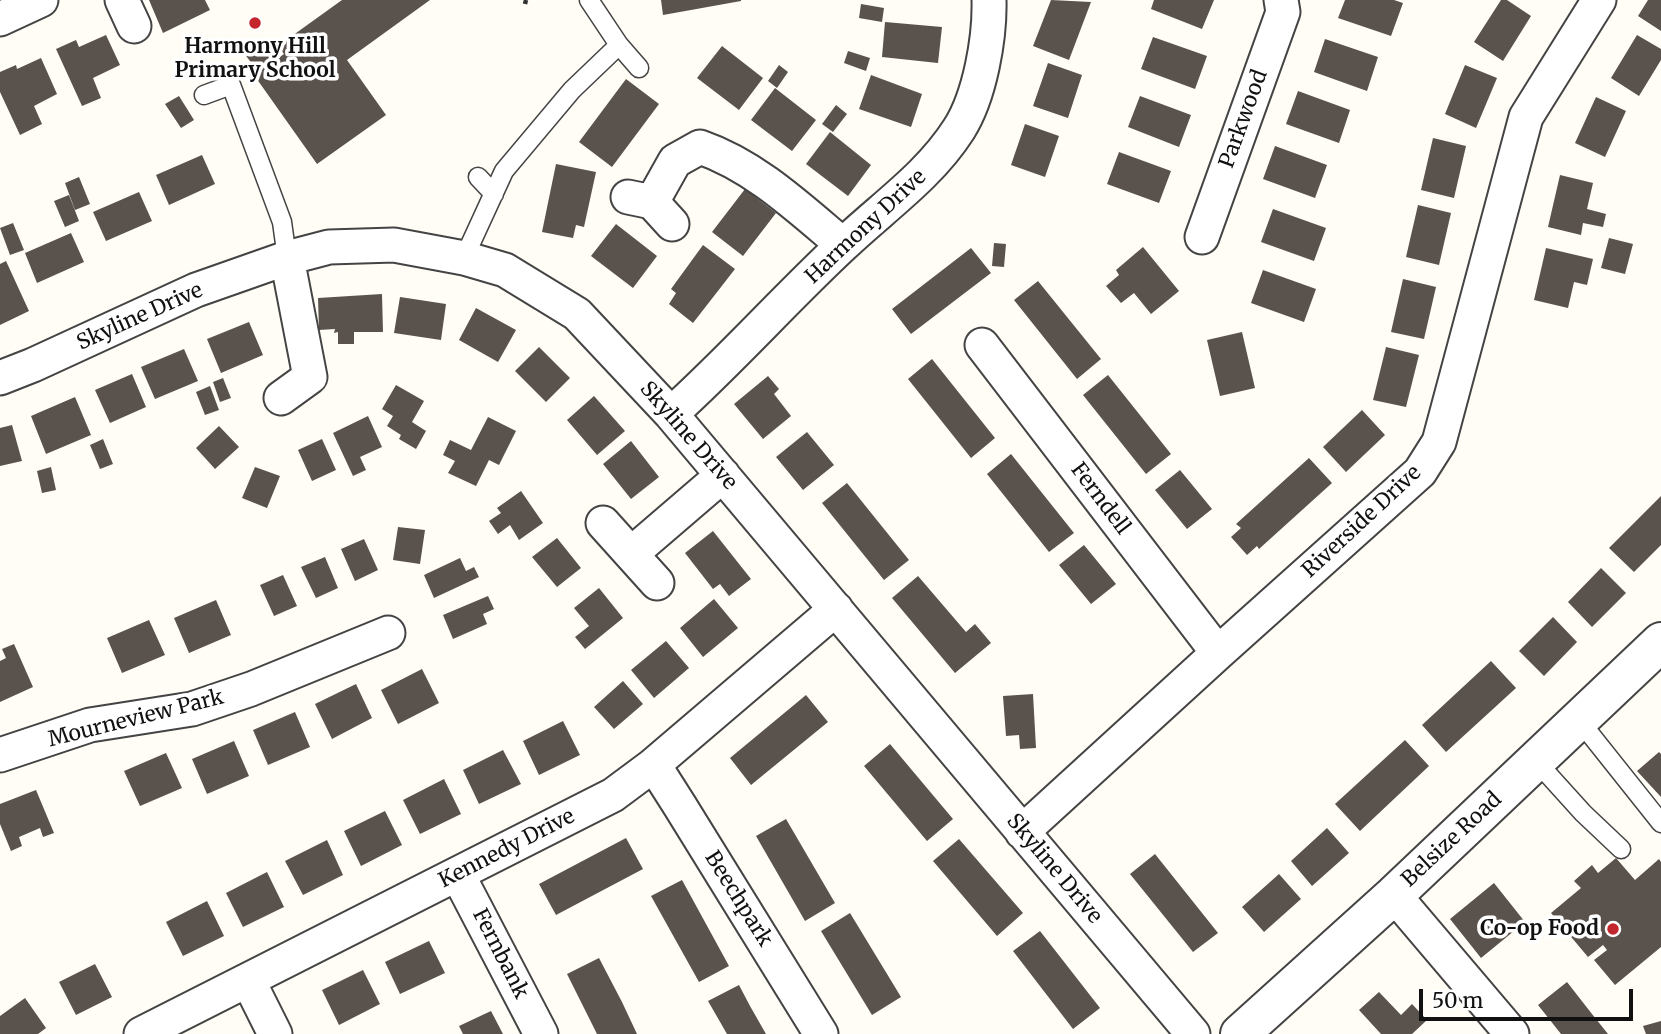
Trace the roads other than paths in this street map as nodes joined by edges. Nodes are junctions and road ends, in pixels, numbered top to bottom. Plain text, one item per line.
1 (41, 0) edge
2 (589, 0) edge
3 (989, 0) edge
4 (1281, 0) edge
5 (1600, 0) edge
6 (0, 19) edge
7 (619, 45) junction
8 (639, 68) dead end
9 (204, 95) dead end
10 (478, 177) dead end
11 (494, 194) junction
12 (651, 208) dead end
13 (1202, 237) dead end
14 (843, 245) junction
15 (287, 258) junction
16 (464, 258) junction
17 (978, 341) dead end
18 (0, 377) edge
19 (281, 398) dead end
20 (671, 414) junction
21 (723, 475) junction
22 (603, 523) dead end
23 (631, 554) junction
24 (657, 583) dead end
25 (836, 609) junction
26 (388, 633) dead end
27 (1661, 642) edge
28 (1218, 653) junction
29 (1579, 720) junction
30 (0, 755) edge
31 (1536, 761) junction
32 (652, 766) junction
33 (1661, 823) edge
34 (1022, 832) junction
35 (1621, 849) dead end
36 (458, 875) junction
37 (1394, 895) junction
38 (248, 980) junction
39 (141, 1034) edge
40 (275, 1034) edge
41 (541, 1034) edge
42 (821, 1034) edge
43 (1193, 1034) edge
44 (1240, 1034) edge
45 (1512, 1034) edge

1 - 6 street
2 - 7 lane
3 - 14 street, Harmony Drive
4 - 13 street, Parkwood
5 - 28 street, Riverside Drive
7 - 8 lane
7 - 11 lane
9 - 15 lane
10 - 11 lane
11 - 16 lane
12 - 14 street
14 - 20 street, Harmony Drive
15 - 16 street, Skyline Drive
15 - 18 street, Skyline Drive
15 - 19 street
16 - 20 street, Skyline Drive
17 - 28 street, Ferndell
20 - 21 street, Skyline Drive
21 - 23 street
21 - 25 street, Skyline Drive
22 - 23 street
23 - 24 street
25 - 32 street, Kennedy Drive
25 - 34 street, Skyline Drive
26 - 30 street, Mourneview Park
27 - 29 street, Belsize Road
28 - 34 street, Riverside Drive
29 - 31 street, Belsize Road
29 - 33 lane
31 - 35 lane
31 - 37 street, Belsize Road
32 - 36 street, Kennedy Drive
32 - 42 street, Beechpark
34 - 43 street, Skyline Drive
36 - 38 street, Kennedy Drive
36 - 41 street, Fernbank
37 - 44 street, Belsize Road
37 - 45 street
38 - 39 street, Kennedy Drive
38 - 40 street

